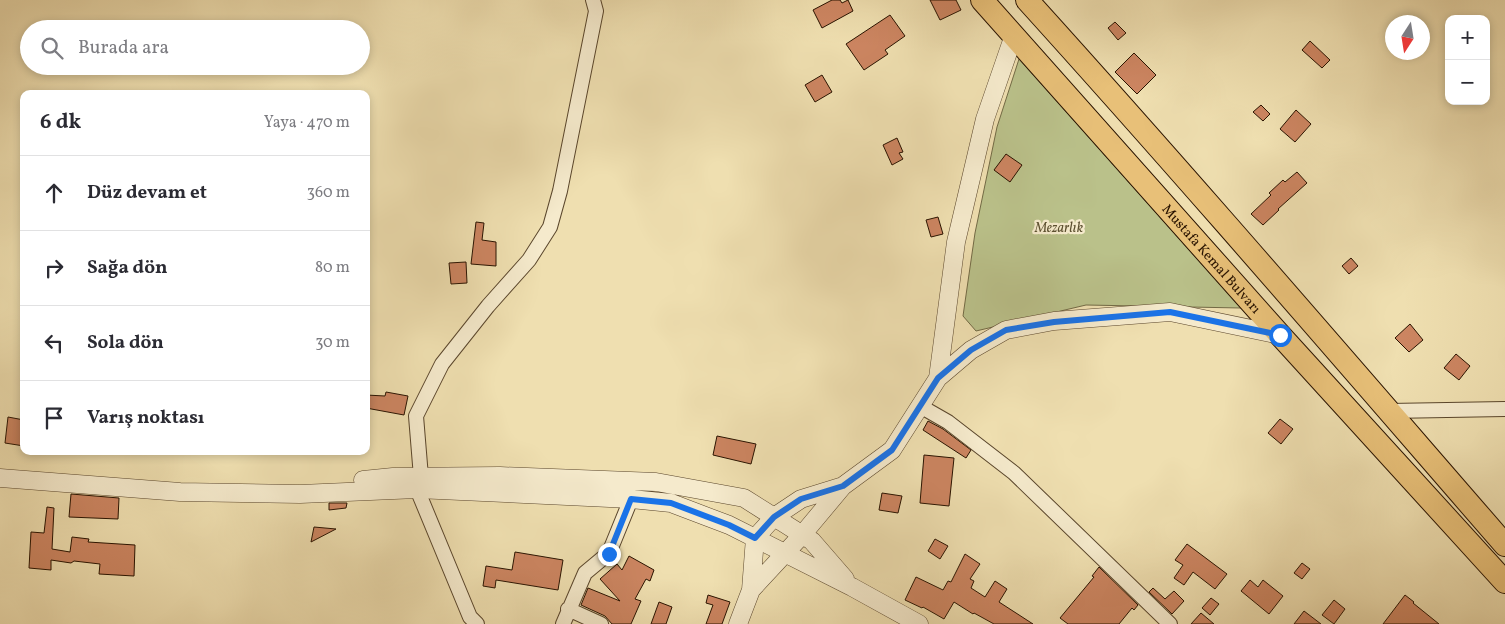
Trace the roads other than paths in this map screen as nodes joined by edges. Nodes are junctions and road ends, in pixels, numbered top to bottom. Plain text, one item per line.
1 (593, 0) edge
2 (982, 0) edge
3 (1027, 0) edge
4 (1014, 35) junction
5 (1280, 335) junction
6 (938, 378) junction
7 (920, 406) junction
8 (1505, 410) edge
9 (1389, 412) junction
10 (0, 470) edge
11 (0, 478) edge
12 (419, 483) junction
13 (843, 486) junction
14 (631, 499) junction
15 (774, 517) junction
16 (802, 535) junction
17 (755, 538) junction
18 (1505, 545) edge
19 (786, 553) junction
20 (1505, 582) edge
21 (852, 587) junction
22 (751, 590) junction
23 (568, 610) junction
24 (477, 624) edge
25 (563, 624) edge
26 (601, 624) edge
27 (738, 624) edge
28 (919, 624) edge
29 (1170, 624) edge

1 - 12 street
2 - 4 highway, Mustafa Kemal Bulvarı
3 - 9 highway
4 - 5 highway, Mustafa Kemal Bulvarı
4 - 6 street
5 - 6 street
5 - 20 highway, Mustafa Kemal Bulvarı
6 - 7 street
7 - 13 street
7 - 29 street
8 - 9 street
9 - 18 highway
10 - 12 street
11 - 12 street
12 - 14 street
12 - 15 street
12 - 24 street
13 - 15 street
13 - 16 street
14 - 17 street
14 - 23 street
15 - 16 street
15 - 17 street
16 - 19 street
16 - 21 street
17 - 19 street
17 - 22 street
19 - 21 street
19 - 22 street
21 - 28 street
22 - 27 street
23 - 25 street
23 - 26 street

